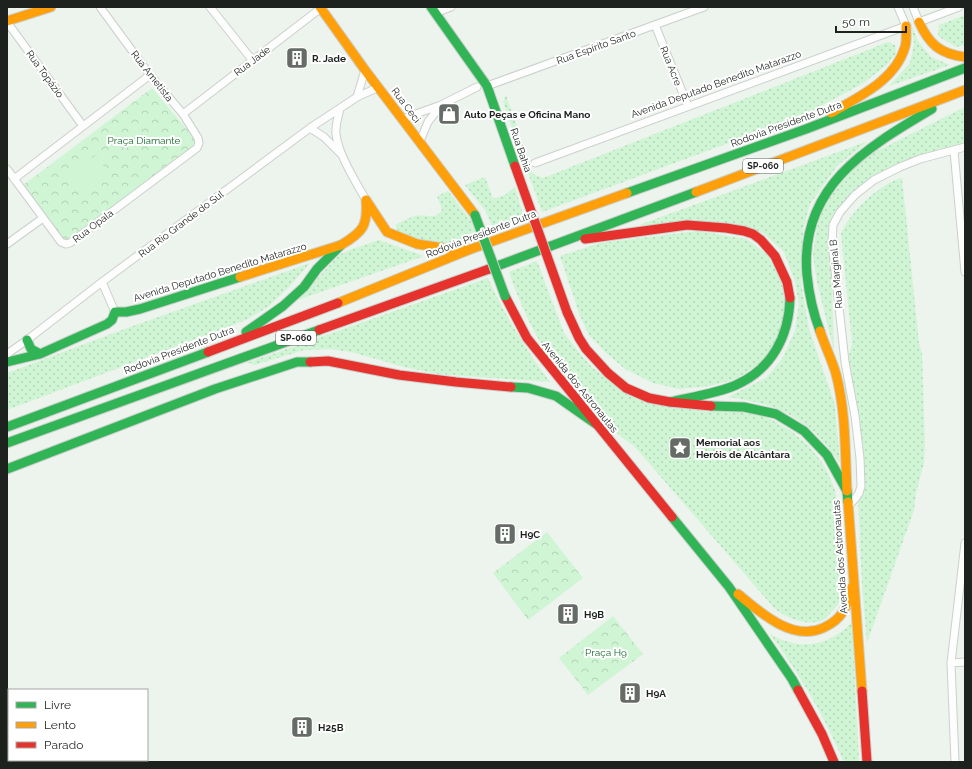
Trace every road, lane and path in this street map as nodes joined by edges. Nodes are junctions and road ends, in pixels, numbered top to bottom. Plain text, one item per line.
1 (51, 7) edge
2 (100, 7) edge
3 (210, 7) edge
4 (451, 7) edge
5 (704, 7) edge
6 (898, 7) edge
7 (913, 7) edge
8 (959, 7) edge
9 (321, 8) edge
10 (433, 10) edge
11 (7, 22) edge
12 (919, 22) junction
13 (655, 25) junction
14 (906, 26) junction
15 (965, 58) edge
16 (253, 61) junction
17 (965, 68) edge
18 (365, 70) junction
19 (150, 75) junction
20 (487, 86) junction
21 (379, 87) junction
22 (477, 87) dead end
23 (965, 90) edge
24 (357, 97) junction
25 (441, 105) junction
26 (688, 106) junction
27 (340, 109) junction
28 (183, 114) junction
29 (402, 119) junction
30 (83, 126) junction
31 (310, 128) junction
32 (806, 129) junction
33 (420, 141) junction
34 (965, 147) edge
35 (197, 148) joint
36 (954, 151) junction
37 (342, 156) junction
38 (535, 163) dead end
39 (7, 169) edge
40 (14, 179) junction
41 (366, 200) junction
42 (475, 215) joint
43 (43, 218) junction
44 (562, 242) junction
45 (7, 244) edge
46 (341, 245) junction
47 (471, 249) junction
48 (965, 272) edge
49 (102, 282) junction
50 (115, 312) junction
51 (567, 312) joint
52 (28, 340) junction
53 (236, 340) junction
54 (7, 354) edge
55 (40, 354) junction
56 (7, 362) edge
57 (845, 362) junction
58 (836, 374) junction
59 (670, 402) junction
60 (596, 424) junction
61 (7, 426) edge
62 (31, 434) junction
63 (7, 443) edge
64 (7, 447) edge
65 (7, 469) edge
66 (847, 491) junction
67 (848, 506) junction
68 (965, 543) edge
69 (854, 583) junction
70 (729, 587) junction
71 (965, 662) edge
72 (951, 663) junction
73 (956, 760) edge
74 (834, 762) edge
75 (867, 762) edge

1 - 11 main road
2 - 19 street, Rua Ametista
3 - 16 street
4 - 10 street
5 - 13 street, Rua Espírito Santo
6 - 14 street
7 - 12 street
8 - 12 street
9 - 16 street, Rua Jade
9 - 18 main road, Rua Ceci
10 - 20 main road, Rua Bahia
11 - 30 street, Rua Topázio
12 - 15 main road
13 - 20 street, Rua Espírito Santo
13 - 26 street, Rua Acre
14 - 26 street, Avenida Deputado Benedito Matarazzo
14 - 32 main road
16 - 28 street, Rua Jade
17 - 32 main road, Rodovia Presidente Dutra / SP-060
18 - 21 main road, Rua Ceci
18 - 24 street
19 - 28 street, Rua Ametista
19 - 30 street
20 - 51 main road, Rua Bahia, bridge
21 - 24 street, Rua Rio Grande do Sul
21 - 29 main road, Rua Ceci
22 - 25 street
23 - 44 main road, SP-060
23 - 58 main road
24 - 27 street, Rua Rio Grande do Sul
25 - 29 street
25 - 33 street
26 - 38 street, Avenida Deputado Benedito Matarazzo
27 - 31 street, Rua Rio Grande do Sul
27 - 37 street
28 - 35 street, Rua Ametista
29 - 33 main road, Rua Ceci
30 - 40 street
31 - 37 street
31 - 49 street, Rua Rio Grande do Sul
32 - 47 main road, Rodovia Presidente Dutra / SP-060
33 - 42 main road, Rua Ceci
34 - 36 street, Rua Marginal B
35 - 43 street, Rua Opala
36 - 48 street
36 - 57 street, Rua Marginal B
37 - 41 street
39 - 40 street, Rua Opala
40 - 43 street, Rua Opala
41 - 46 main road, Avenida Deputado Benedito Matarazzo
41 - 47 main road
42 - 60 main road, Avenida dos Astronautas, bridge
43 - 45 street
44 - 59 main road
44 - 62 main road, SP-060
46 - 50 main road, Avenida Deputado Benedito Matarazzo
46 - 53 main road
47 - 53 main road, Rodovia Presidente Dutra / SP-060
49 - 50 street
49 - 52 street, Rua Rio Grande do Sul
50 - 55 main road
51 - 59 main road, Avenida dos Astronautas
52 - 54 street, Rua Rio Grande do Sul
52 - 55 main road
53 - 61 main road, Rodovia Presidente Dutra / SP-060
55 - 56 main road
57 - 58 street
57 - 67 street, Rua Marginal B
58 - 66 main road
59 - 66 main road, Avenida dos Astronautas
60 - 65 main road
60 - 70 main road, Avenida dos Astronautas
62 - 63 main road, SP-060
62 - 64 main road
66 - 67 main road, Avenida dos Astronautas
67 - 69 main road, Avenida dos Astronautas
68 - 72 street
69 - 70 main road
69 - 75 main road, Avenida dos Astronautas
70 - 74 main road, Avenida dos Astronautas
71 - 72 street
72 - 73 street

